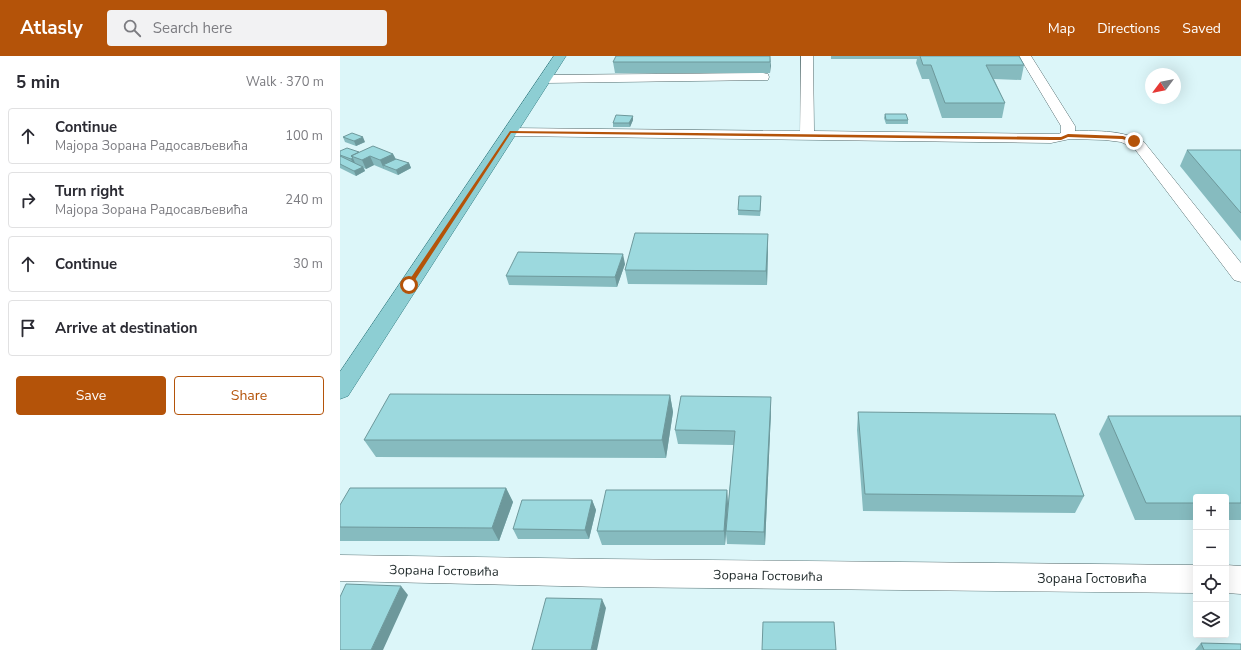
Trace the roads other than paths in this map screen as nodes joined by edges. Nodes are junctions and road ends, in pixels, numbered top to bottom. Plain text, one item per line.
1 (560, 56) edge
2 (807, 56) edge
3 (1025, 56) edge
4 (763, 77) edge
5 (545, 79) junction
6 (510, 132) junction
7 (1068, 135) junction
8 (807, 136) junction
9 (1241, 276) edge
10 (340, 390) edge
11 (340, 568) edge
12 (1193, 579) edge
13 (1229, 580) edge
14 (1241, 580) edge

1 - 5 main road
2 - 8 street
3 - 7 street
4 - 5 street
5 - 6 main road
6 - 8 street
6 - 10 main road
7 - 8 street
7 - 9 street
11 - 12 street, Зорана Гостовића
13 - 14 street

